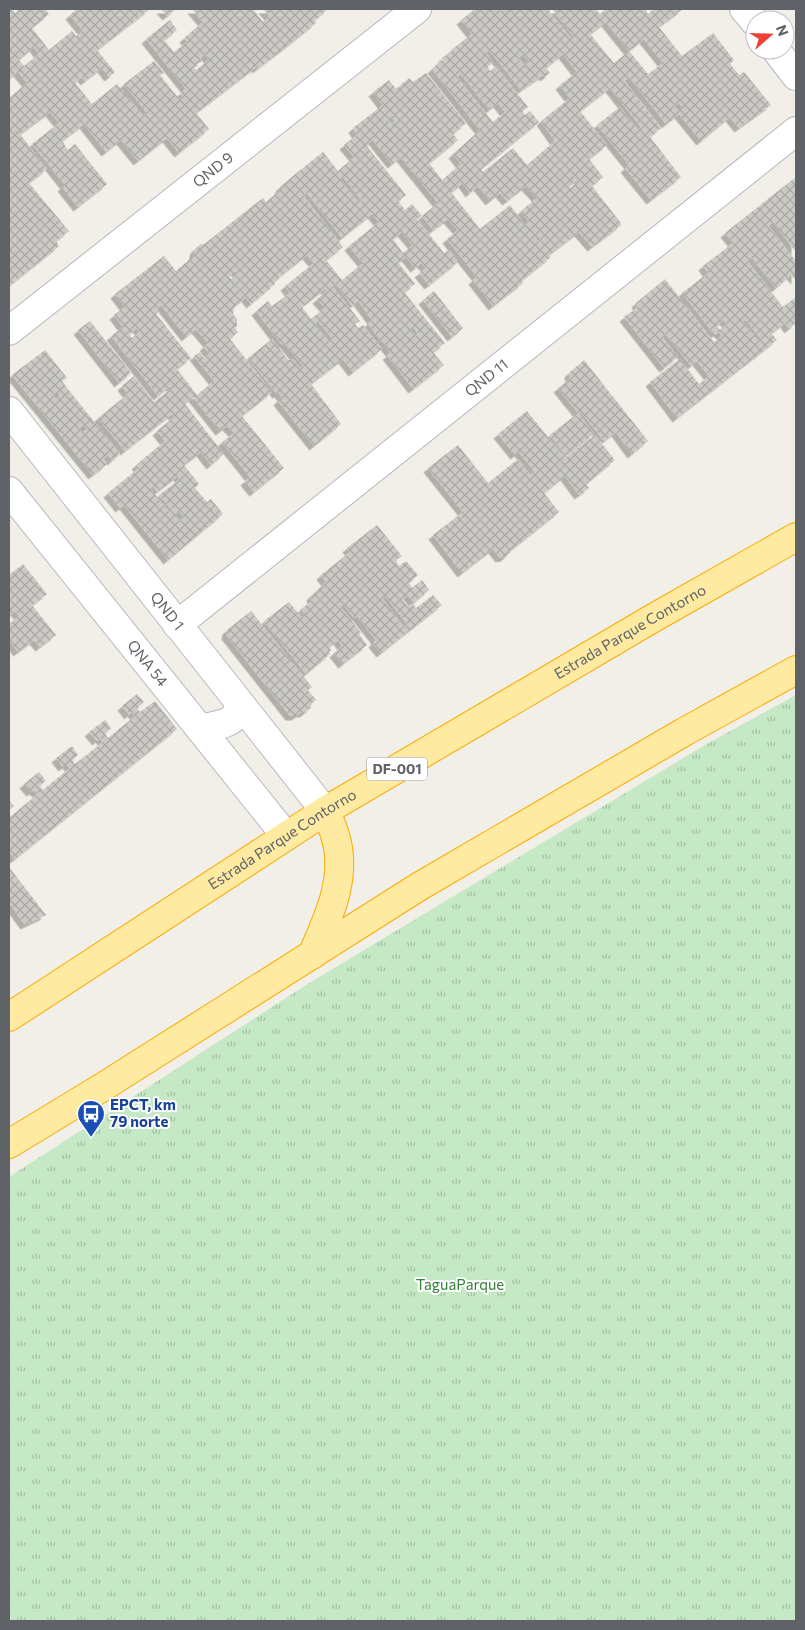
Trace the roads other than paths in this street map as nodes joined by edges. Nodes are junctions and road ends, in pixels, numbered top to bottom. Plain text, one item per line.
1 (417, 9) edge
2 (784, 60) edge
3 (796, 76) edge
4 (796, 131) edge
5 (9, 330) edge
6 (9, 412) edge
7 (9, 490) edge
8 (794, 540) edge
9 (177, 625) junction
10 (796, 670) edge
11 (238, 702) junction
12 (200, 729) junction
13 (325, 811) junction
14 (286, 836) junction
15 (312, 955) junction
16 (9, 1017) edge
17 (9, 1144) edge

1 - 5 street, QND 9
2 - 3 street
4 - 9 street, QND 11
6 - 9 street, QND 1
7 - 12 street, QNA 54
8 - 13 highway, Estrada Parque Contorno / DF-001
9 - 11 street, QND 1
10 - 15 highway
11 - 12 street
11 - 13 street, QND 1
12 - 14 street, QNA 54
13 - 14 highway, Estrada Parque Contorno / DF-001
13 - 15 highway
14 - 16 highway, Estrada Parque Contorno / DF-001
15 - 17 highway

